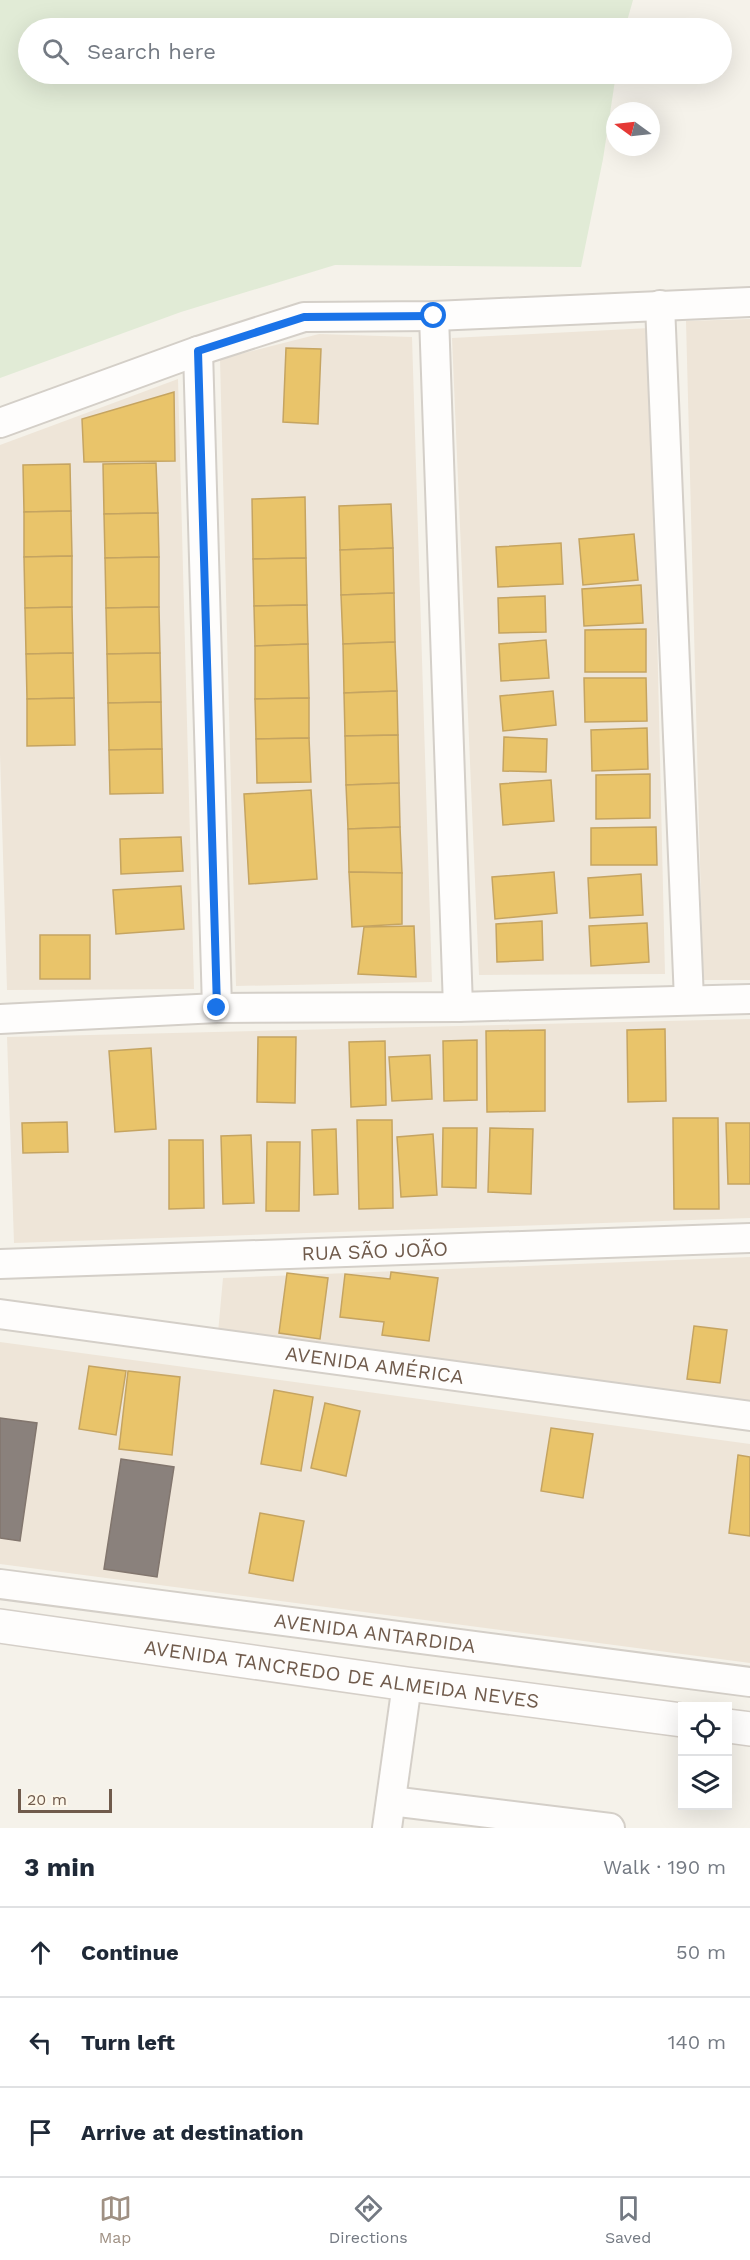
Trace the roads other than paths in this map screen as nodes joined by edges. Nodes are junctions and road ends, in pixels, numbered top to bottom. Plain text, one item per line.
1 (750, 302) edge
2 (660, 305) junction
3 (434, 316) junction
4 (198, 351) junction
5 (0, 423) edge
6 (750, 999) edge
7 (689, 1000) junction
8 (458, 1007) junction
9 (217, 1008) junction
10 (0, 1019) edge
11 (750, 1238) edge
12 (0, 1264) edge
13 (0, 1314) edge
14 (750, 1416) edge
15 (0, 1584) edge
16 (0, 1626) edge
17 (750, 1683) edge
18 (407, 1684) junction
19 (678, 1719) edge
20 (732, 1727) edge
21 (750, 1729) edge
22 (389, 1815) edge
23 (610, 1828) edge

1 - 2 street
2 - 3 street
2 - 7 street
3 - 4 street
3 - 8 street
4 - 5 street
4 - 9 street
6 - 7 street
7 - 8 street
8 - 9 street
9 - 10 street
11 - 12 street, RUA SÃO JOÃO
13 - 14 street, AVENIDA AMÉRICA
15 - 17 street, AVENIDA ANTARDIDA
16 - 18 main road, AVENIDA TANCREDO DE ALMEIDA NEVES
18 - 19 main road, AVENIDA TANCREDO DE ALMEIDA NEVES
18 - 22 street
20 - 21 main road
22 - 23 street

